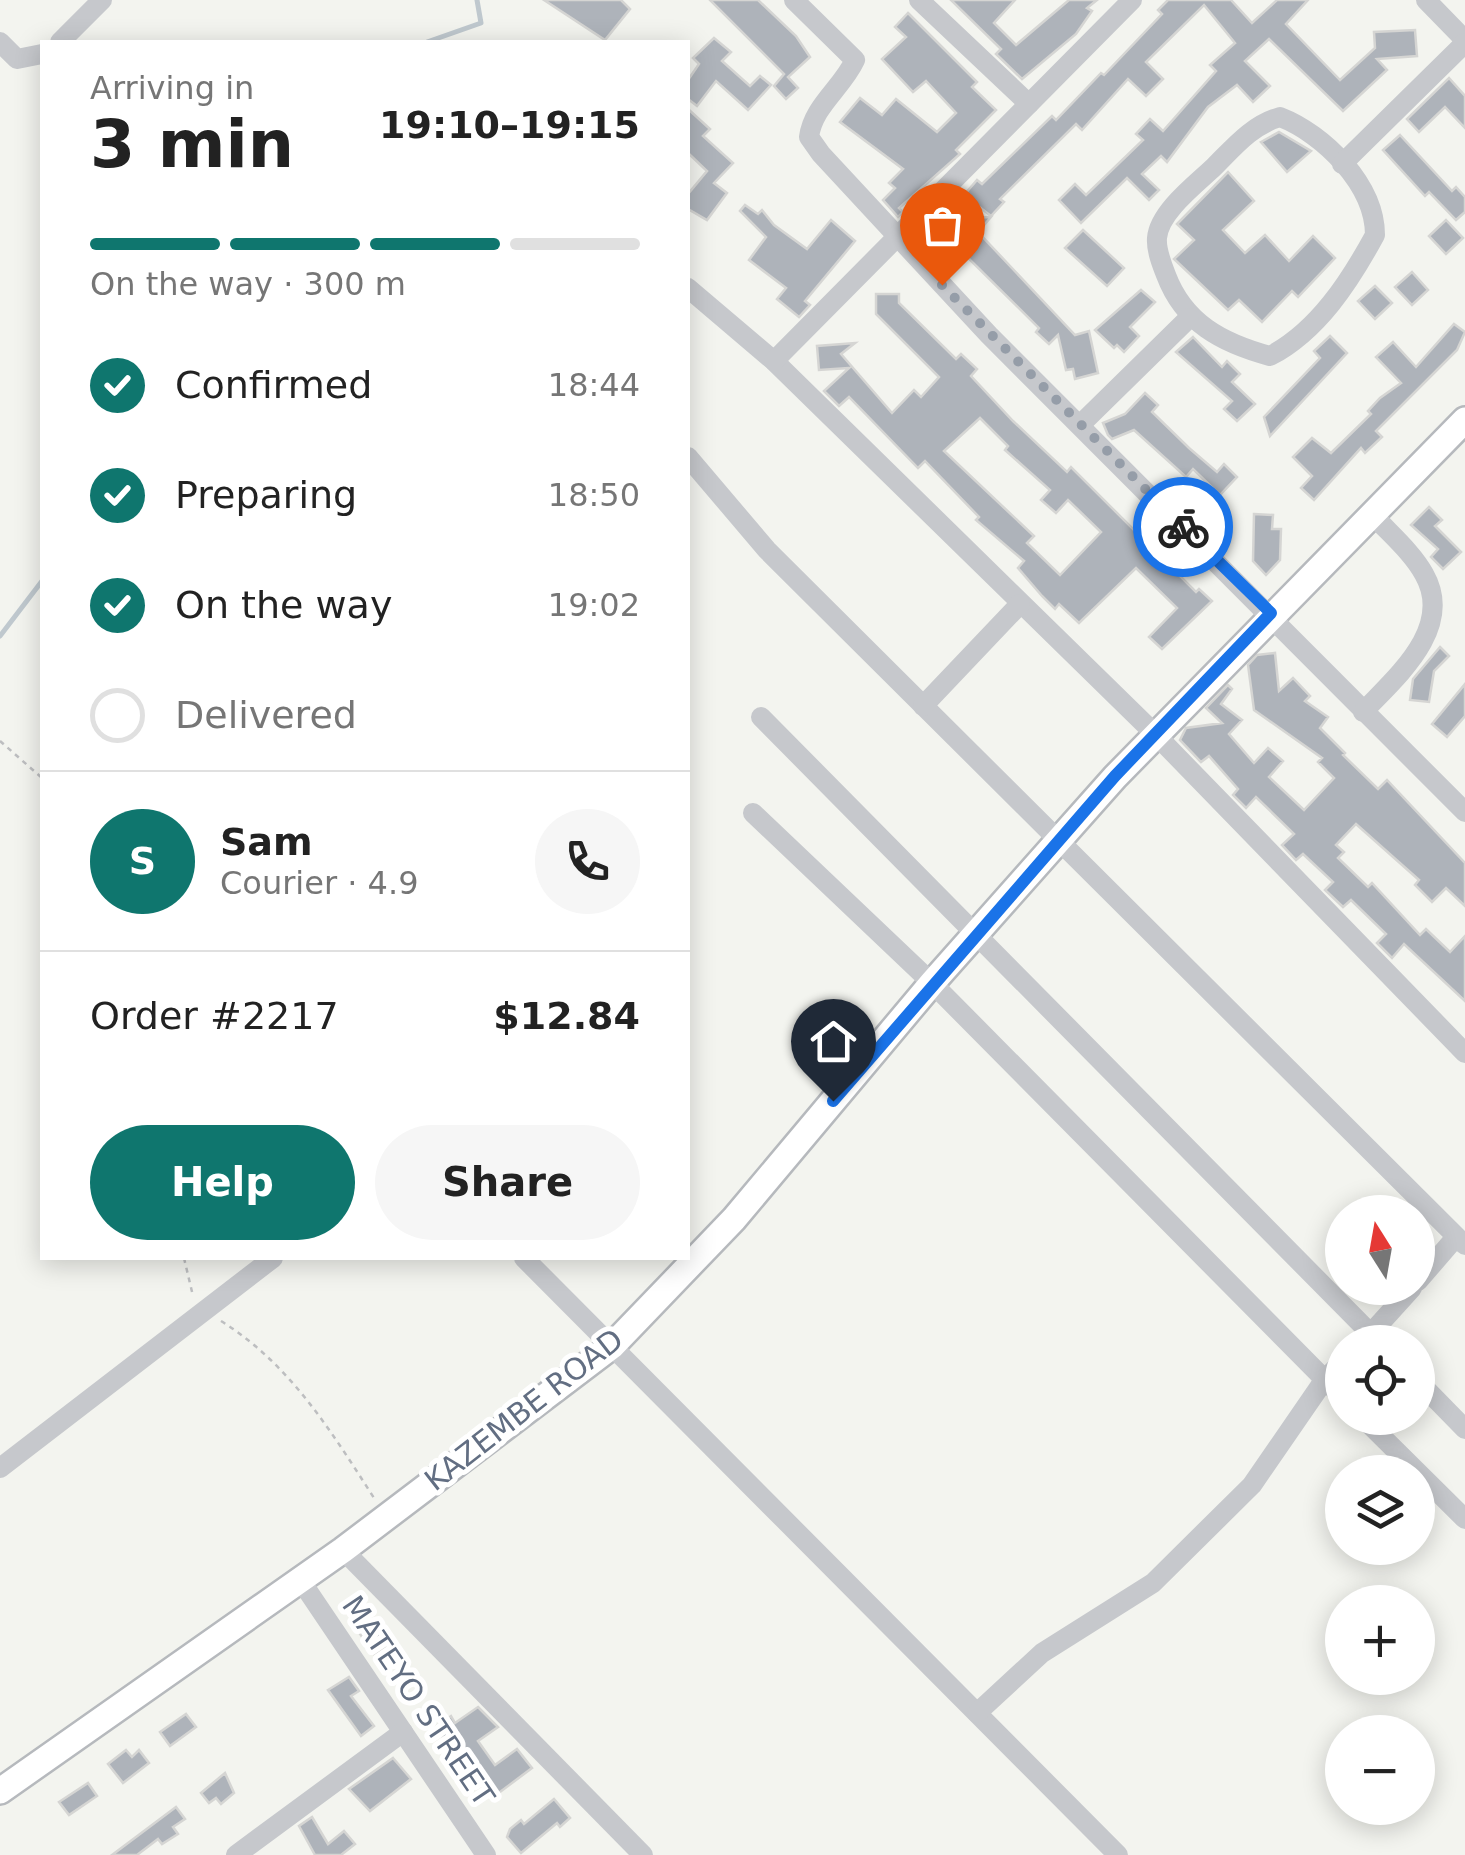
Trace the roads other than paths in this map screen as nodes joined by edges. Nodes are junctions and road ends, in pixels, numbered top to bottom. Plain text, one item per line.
1 (102, 0) edge
2 (794, 0) edge
3 (1132, 0) edge
4 (1426, 0) edge
5 (929, 3) edge
6 (62, 40) edge
7 (0, 42) edge
8 (1465, 42) edge
9 (40, 54) edge
10 (1028, 104) junction
11 (1342, 164) junction
12 (896, 236) junction
13 (690, 290) edge
14 (1188, 318) junction
15 (774, 361) junction
16 (1465, 420) edge
17 (1080, 424) junction
18 (690, 460) edge
19 (1372, 515) junction
20 (1020, 604) junction
21 (1271, 613) junction
22 (923, 706) junction
23 (1363, 712) junction
24 (761, 717) dead end
25 (1156, 734) junction
26 (753, 812) dead end
27 (1465, 812) edge
28 (1057, 842) junction
29 (977, 932) junction
30 (932, 983) junction
31 (1465, 1053) edge
32 (1461, 1241) edge
33 (270, 1260) edge
34 (526, 1260) edge
35 (1435, 1265) edge
36 (1399, 1305) edge
37 (1357, 1325) edge
38 (1383, 1325) edge
39 (612, 1346) junction
40 (1324, 1379) joint
41 (1435, 1398) edge
42 (1465, 1429) edge
43 (1380, 1435) edge
44 (0, 1468) edge
45 (1465, 1519) edge
46 (343, 1550) junction
47 (300, 1581) junction
48 (977, 1714) junction
49 (403, 1732) junction
50 (0, 1791) edge
51 (236, 1855) edge
52 (486, 1855) edge
53 (643, 1855) edge
54 (1118, 1855) edge

1 - 6 street
2 - 12 street
3 - 10 street
4 - 8 street
5 - 10 street
7 - 9 street
8 - 11 street
10 - 12 street
11 - 14 street
11 - 14 street
12 - 15 street
12 - 17 street
13 - 15 street
14 - 17 street
15 - 20 street
16 - 19 main road, KAZEMBE ROAD
17 - 21 street
18 - 22 street
19 - 21 main road, KAZEMBE ROAD
19 - 23 street
20 - 22 street
20 - 25 street
21 - 23 street
21 - 25 main road, KAZEMBE ROAD
22 - 28 street
23 - 27 street
24 - 29 street
25 - 28 main road, KAZEMBE ROAD
25 - 31 street
26 - 30 street
28 - 29 main road, KAZEMBE ROAD
28 - 32 street
29 - 30 main road, KAZEMBE ROAD
29 - 37 street
30 - 39 main road, KAZEMBE ROAD
30 - 40 street
32 - 35 street
33 - 44 street
34 - 39 street
36 - 38 street
39 - 46 main road, KAZEMBE ROAD
39 - 48 street
40 - 48 street
41 - 42 street
43 - 45 street
46 - 47 main road, KAZEMBE ROAD
46 - 53 street
47 - 49 street, MATEYO STREET
47 - 50 main road, KAZEMBE ROAD
48 - 54 street
49 - 51 street
49 - 52 street, MATEYO STREET

